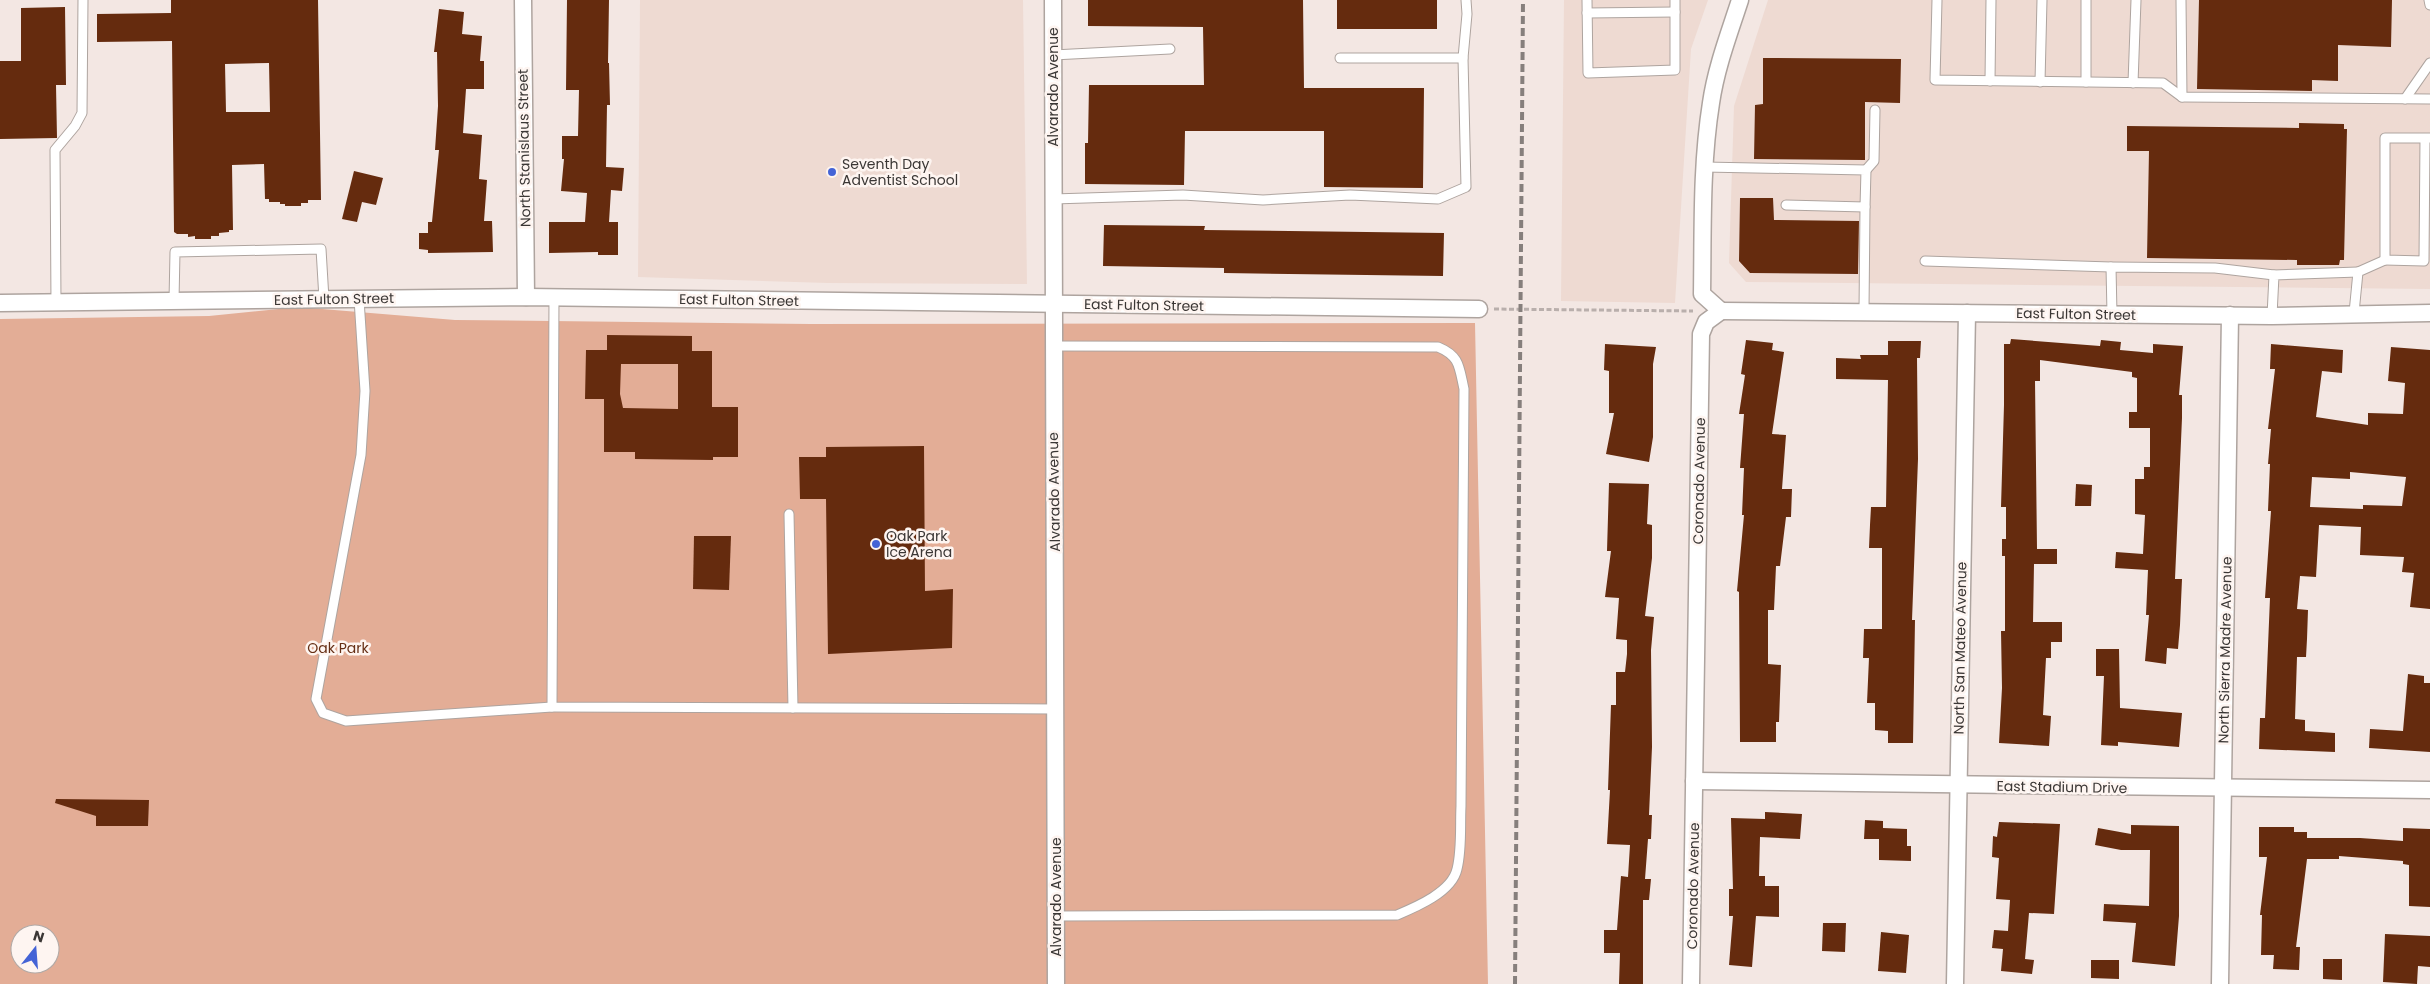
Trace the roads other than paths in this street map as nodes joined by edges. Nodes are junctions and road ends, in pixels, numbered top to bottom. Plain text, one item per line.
1 (83, 0) edge
2 (523, 0) edge
3 (1053, 0) edge
4 (1466, 0) edge
5 (1587, 0) edge
6 (1674, 0) edge
7 (1740, 0) edge
8 (1937, 0) edge
9 (1991, 0) edge
10 (2042, 0) edge
11 (2086, 0) edge
12 (2136, 0) edge
13 (2182, 0) edge
14 (2429, 0) edge
15 (2430, 5) edge
16 (1675, 12) junction
17 (1587, 13) junction
18 (1170, 49) dead end
19 (1053, 55) junction
20 (1340, 58) dead end
21 (1463, 58) junction
22 (2430, 63) edge
23 (1990, 81) junction
24 (2040, 82) junction
25 (2086, 82) junction
26 (2133, 83) junction
27 (2182, 97) junction
28 (2405, 99) junction
29 (2430, 99) edge
30 (1875, 110) dead end
31 (2427, 138) edge
32 (1704, 167) junction
33 (1866, 170) junction
34 (1053, 199) junction
35 (1786, 205) dead end
36 (1865, 207) junction
37 (2385, 260) junction
38 (1925, 261) dead end
39 (2111, 267) junction
40 (2358, 272) junction
41 (2274, 275) junction
42 (526, 297) junction
43 (554, 297) junction
44 (324, 299) junction
45 (359, 299) junction
46 (174, 301) junction
47 (56, 302) junction
48 (0, 303) edge
49 (1052, 305) junction
50 (1478, 309) road end
51 (1721, 311) junction
52 (1864, 311) junction
53 (2354, 312) junction
54 (1967, 313) junction
55 (2430, 313) edge
56 (2112, 314) junction
57 (2230, 315) junction
58 (2272, 316) junction
59 (1053, 346) junction
60 (789, 514) dead end
61 (552, 707) junction
62 (793, 708) junction
63 (1056, 709) junction
64 (1694, 782) junction
65 (1958, 785) junction
66 (2223, 790) junction
67 (2430, 790) edge
68 (1056, 916) junction
69 (1056, 984) edge
70 (1692, 984) edge
71 (1955, 984) edge
72 (2220, 984) edge

1 - 47 lane
2 - 42 street, North Stanislaus Street
3 - 19 street, Alvarado Avenue
4 - 21 lane
5 - 17 lane
6 - 16 lane
7 - 32 street
8 - 23 lane
9 - 23 lane
10 - 24 lane
11 - 25 lane
12 - 26 lane
13 - 27 lane
14 - 15 lane
16 - 17 lane
16 - 17 lane
18 - 19 lane
19 - 34 street, Alvarado Avenue
20 - 21 lane
21 - 34 lane
22 - 28 lane
23 - 24 lane
24 - 25 lane
25 - 26 lane
26 - 27 lane
27 - 28 lane
28 - 29 lane
30 - 33 lane
31 - 37 lane
31 - 37 lane
32 - 33 lane
32 - 51 street
33 - 36 lane
34 - 49 street, Alvarado Avenue
35 - 36 lane
36 - 52 lane
37 - 40 lane
38 - 39 lane
39 - 41 lane
39 - 56 lane
40 - 41 lane
40 - 53 lane
41 - 58 lane
42 - 43 street, East Fulton Street
42 - 45 street, East Fulton Street
43 - 49 street, East Fulton Street
43 - 61 lane
44 - 45 street, East Fulton Street
44 - 46 street, East Fulton Street
44 - 46 lane
45 - 61 lane
46 - 47 street, East Fulton Street
47 - 48 street, East Fulton Street
49 - 50 street, East Fulton Street
49 - 59 street, Alvarado Avenue
51 - 52 street, East Fulton Street
51 - 64 street, Coronado Avenue
52 - 54 street, East Fulton Street
53 - 55 street, East Fulton Street
53 - 58 street, East Fulton Street
54 - 56 street, East Fulton Street
54 - 65 street, North San Mateo Avenue
56 - 57 street, East Fulton Street
57 - 58 street, East Fulton Street
57 - 66 street, North Sierra Madre Avenue
59 - 63 street, Alvarado Avenue
59 - 68 lane
60 - 62 lane
61 - 62 lane
62 - 63 lane
63 - 68 street, Alvarado Avenue
64 - 65 street, East Stadium Drive
64 - 70 street, Coronado Avenue
65 - 66 street, East Stadium Drive
65 - 71 street, North San Mateo Avenue
66 - 67 street, East Stadium Drive
66 - 72 street, North Sierra Madre Avenue
68 - 69 street, Alvarado Avenue

